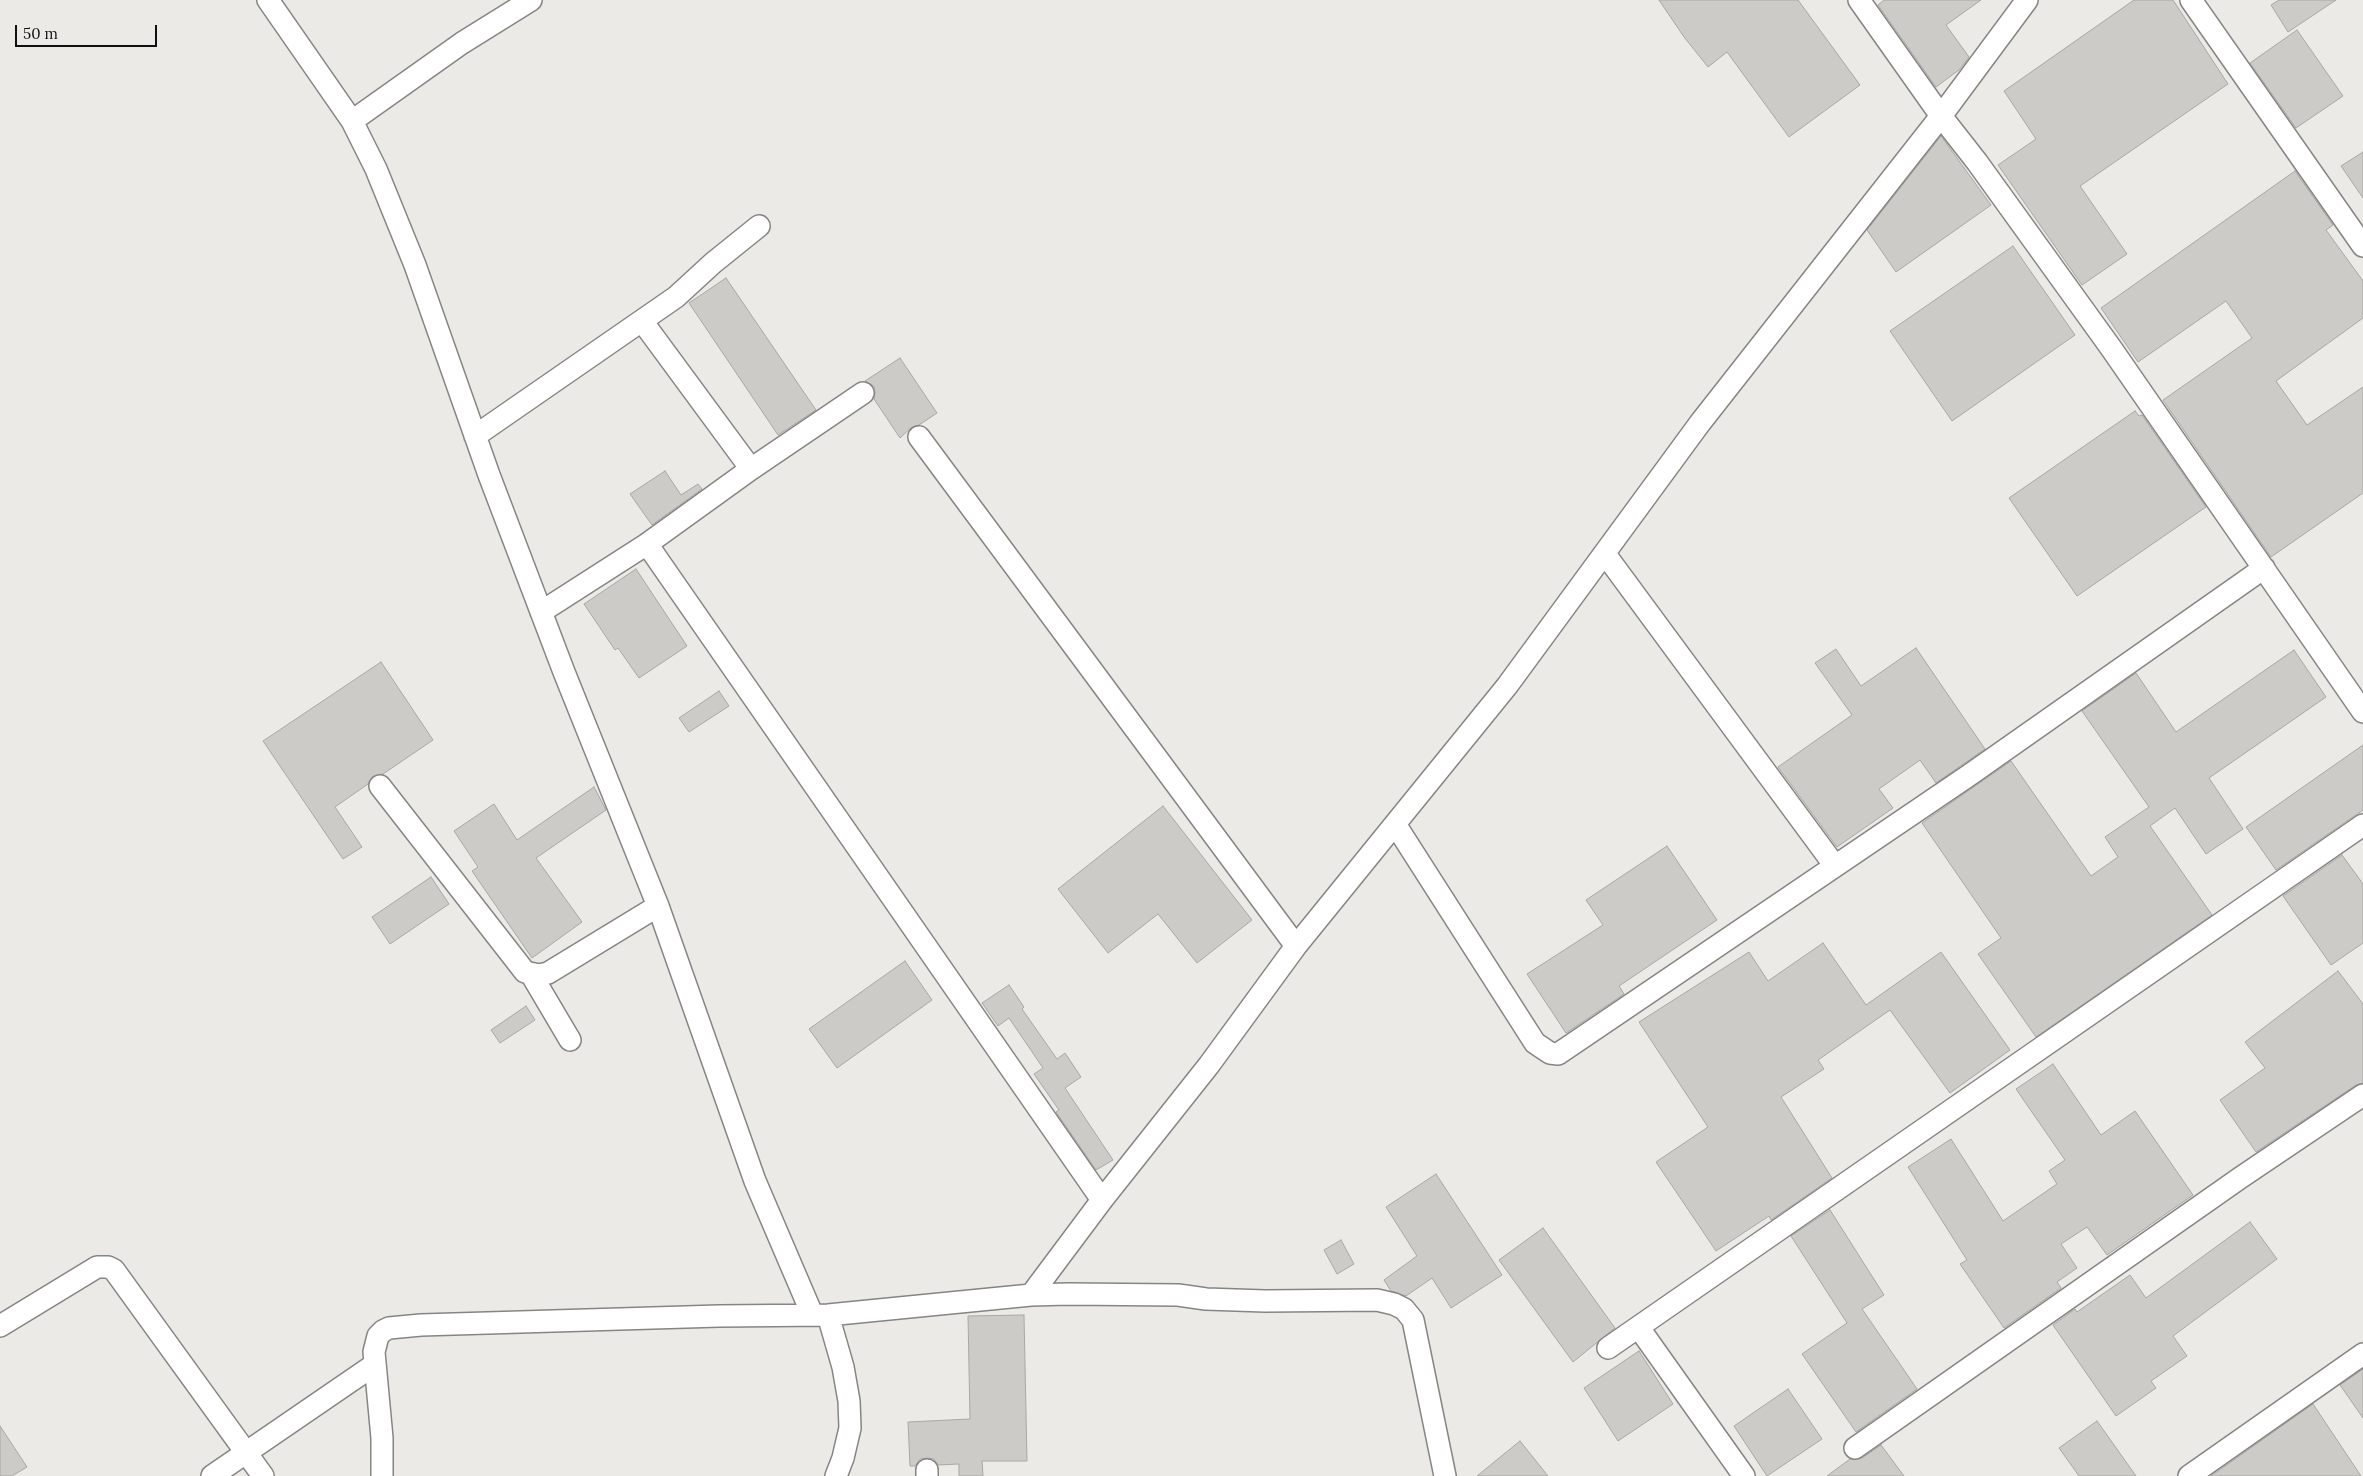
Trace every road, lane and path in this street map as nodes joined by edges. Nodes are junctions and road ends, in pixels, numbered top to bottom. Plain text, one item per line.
1 (268, 0) edge
2 (531, 0) edge
3 (1859, 0) edge
4 (2027, 0) edge
5 (2191, 0) edge
6 (1940, 116) junction
7 (352, 122) junction
8 (759, 226) dead end
9 (2363, 246) edge
10 (642, 321) junction
11 (863, 392) dead end
12 (475, 436) junction
13 (919, 437) dead end
14 (751, 469) junction
15 (647, 544) junction
16 (1605, 554) junction
17 (2264, 568) junction
18 (541, 612) junction
19 (2363, 712) edge
20 (380, 786) dead end
21 (1395, 824) junction
22 (2363, 825) edge
23 (1834, 866) junction
24 (658, 906) junction
25 (1296, 946) junction
26 (531, 974) junction
27 (570, 1040) dead end
28 (2363, 1095) edge
29 (1102, 1200) junction
30 (1031, 1295) junction
31 (820, 1314) junction
32 (0, 1326) edge
33 (1639, 1328) junction
34 (1608, 1348) dead end
35 (2363, 1354) edge
36 (374, 1365) junction
37 (1855, 1448) dead end
38 (245, 1453) junction
39 (212, 1476) edge
40 (263, 1476) edge
41 (382, 1476) edge
42 (836, 1476) edge
43 (1445, 1476) edge
44 (1744, 1476) edge
45 (2189, 1476) edge

1 - 7 street
2 - 7 street
3 - 6 street
4 - 6 street
5 - 9 street
6 - 16 street
6 - 17 street
7 - 12 street
8 - 10 street
10 - 12 street
10 - 14 street
11 - 14 street
12 - 18 street
13 - 25 street
14 - 15 street
15 - 18 street
15 - 29 street
16 - 21 street
16 - 23 street
17 - 19 street
17 - 23 street
18 - 24 street
20 - 26 street
21 - 23 street
21 - 25 street
22 - 33 street
24 - 26 street
24 - 31 street
25 - 29 street
26 - 27 street
28 - 37 street
29 - 30 street
30 - 31 street
30 - 43 street
31 - 36 street
31 - 42 street
32 - 38 street
33 - 34 street
33 - 44 street
35 - 45 street
36 - 38 street
36 - 41 street
38 - 39 street
38 - 40 street

